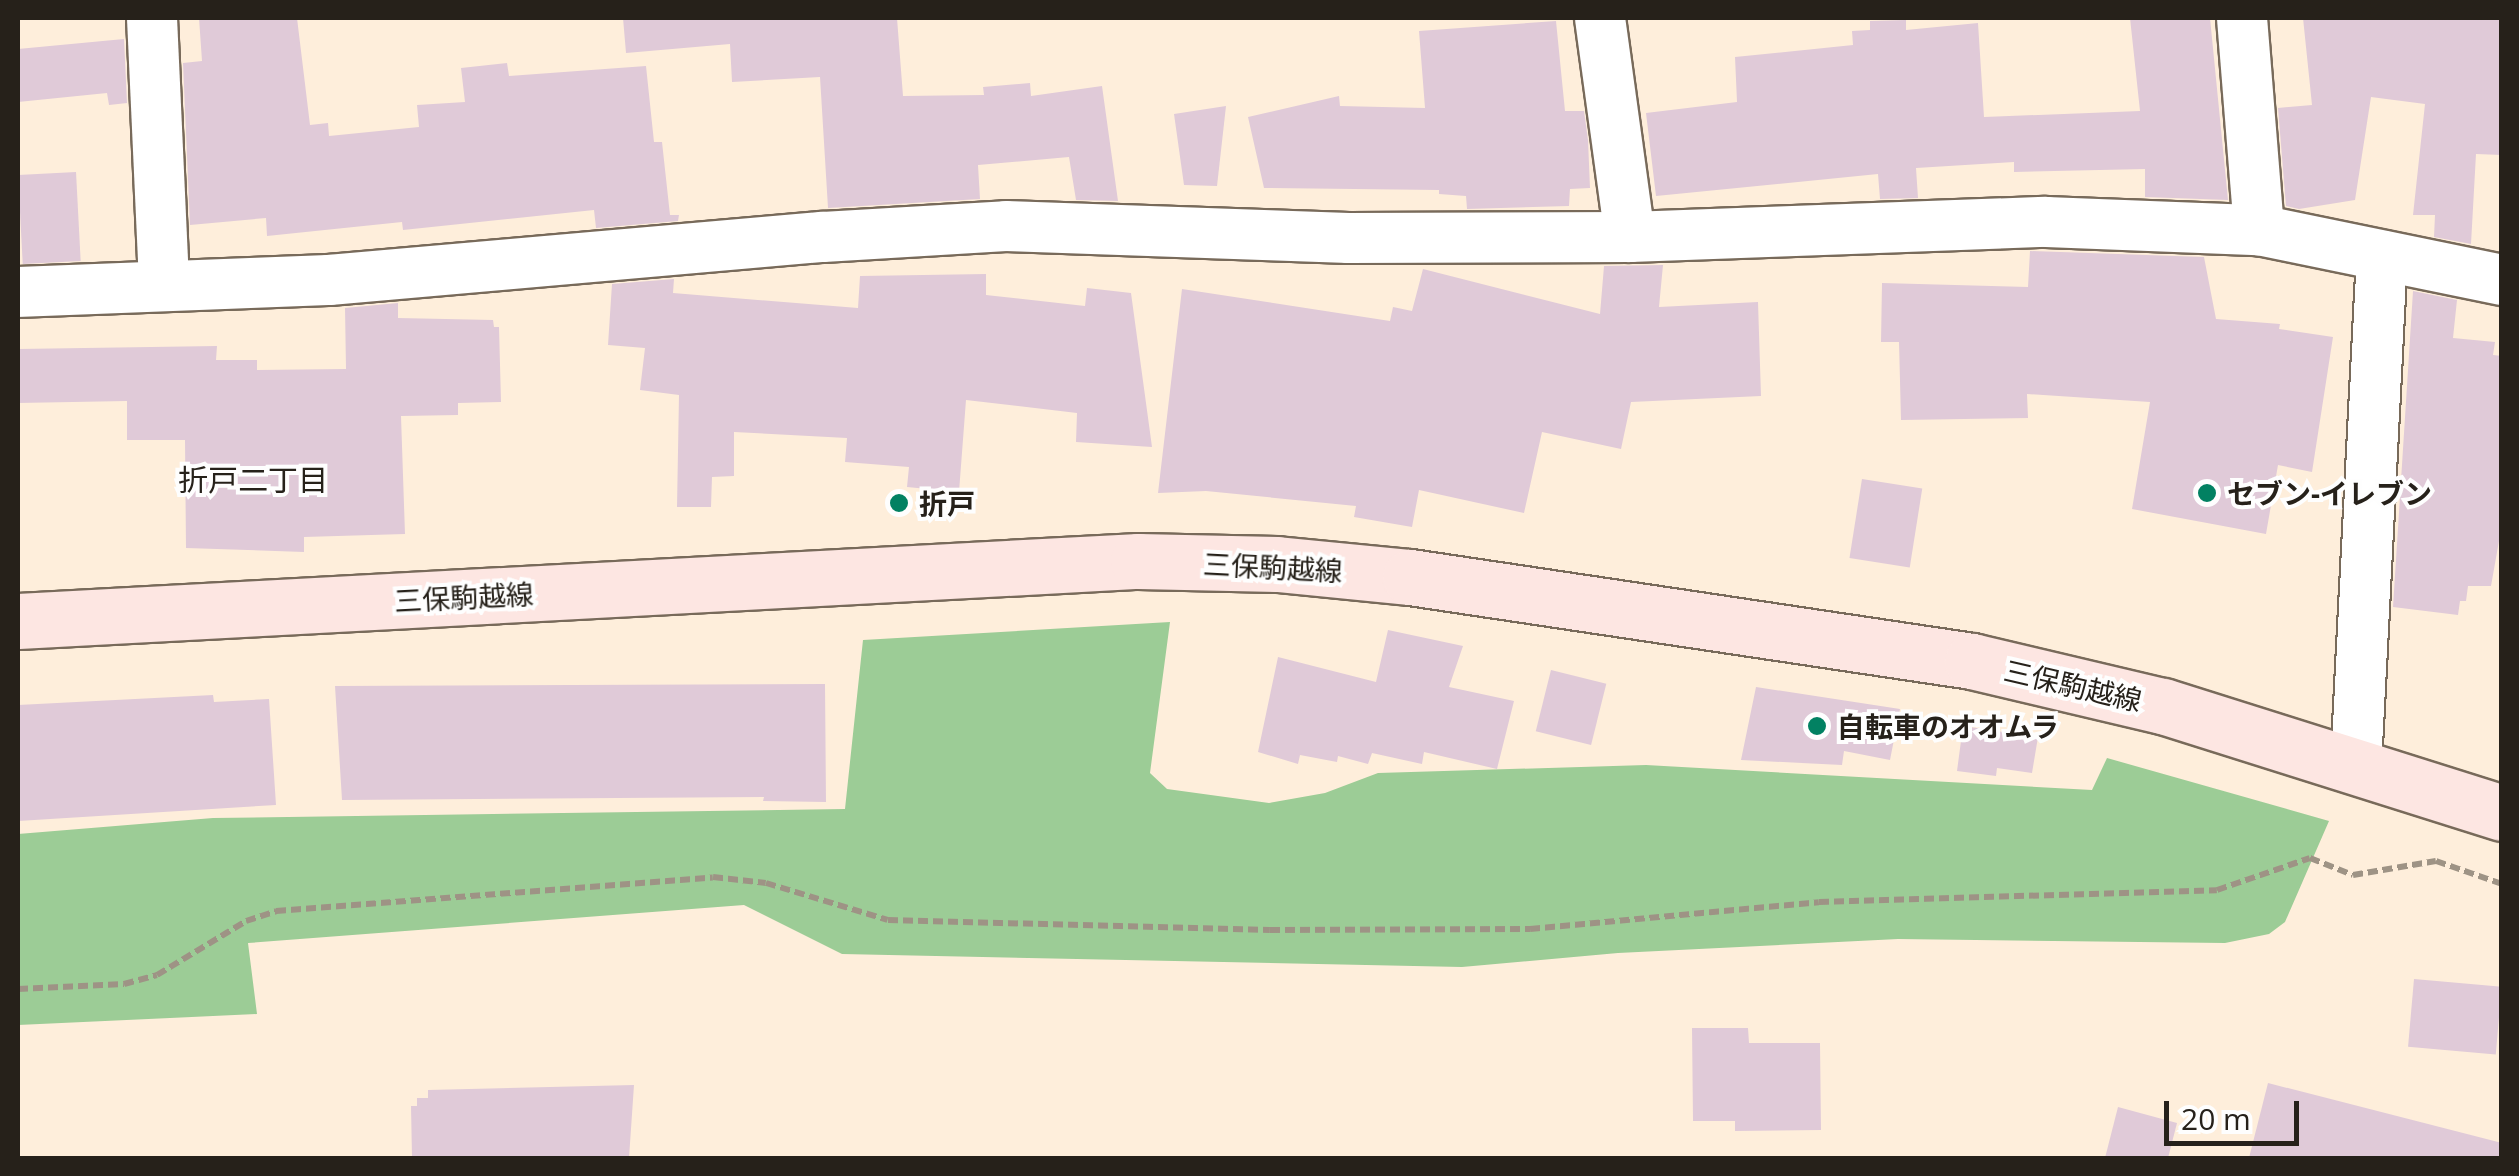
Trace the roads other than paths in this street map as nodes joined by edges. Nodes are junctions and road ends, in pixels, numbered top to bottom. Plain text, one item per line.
1 (152, 18) edge
2 (1600, 18) edge
3 (2242, 18) edge
4 (2259, 230) junction
5 (1630, 237) junction
6 (2382, 256) junction
7 (2502, 280) edge
8 (164, 286) junction
9 (18, 292) edge
10 (18, 621) edge
11 (2356, 765) junction
12 (2502, 813) edge

1 - 8 street
2 - 5 street
3 - 4 street
4 - 5 street
4 - 6 street
5 - 8 street
6 - 7 street
6 - 11 street
8 - 9 street
10 - 11 main road, 三保駒越線
11 - 12 main road, 三保駒越線

